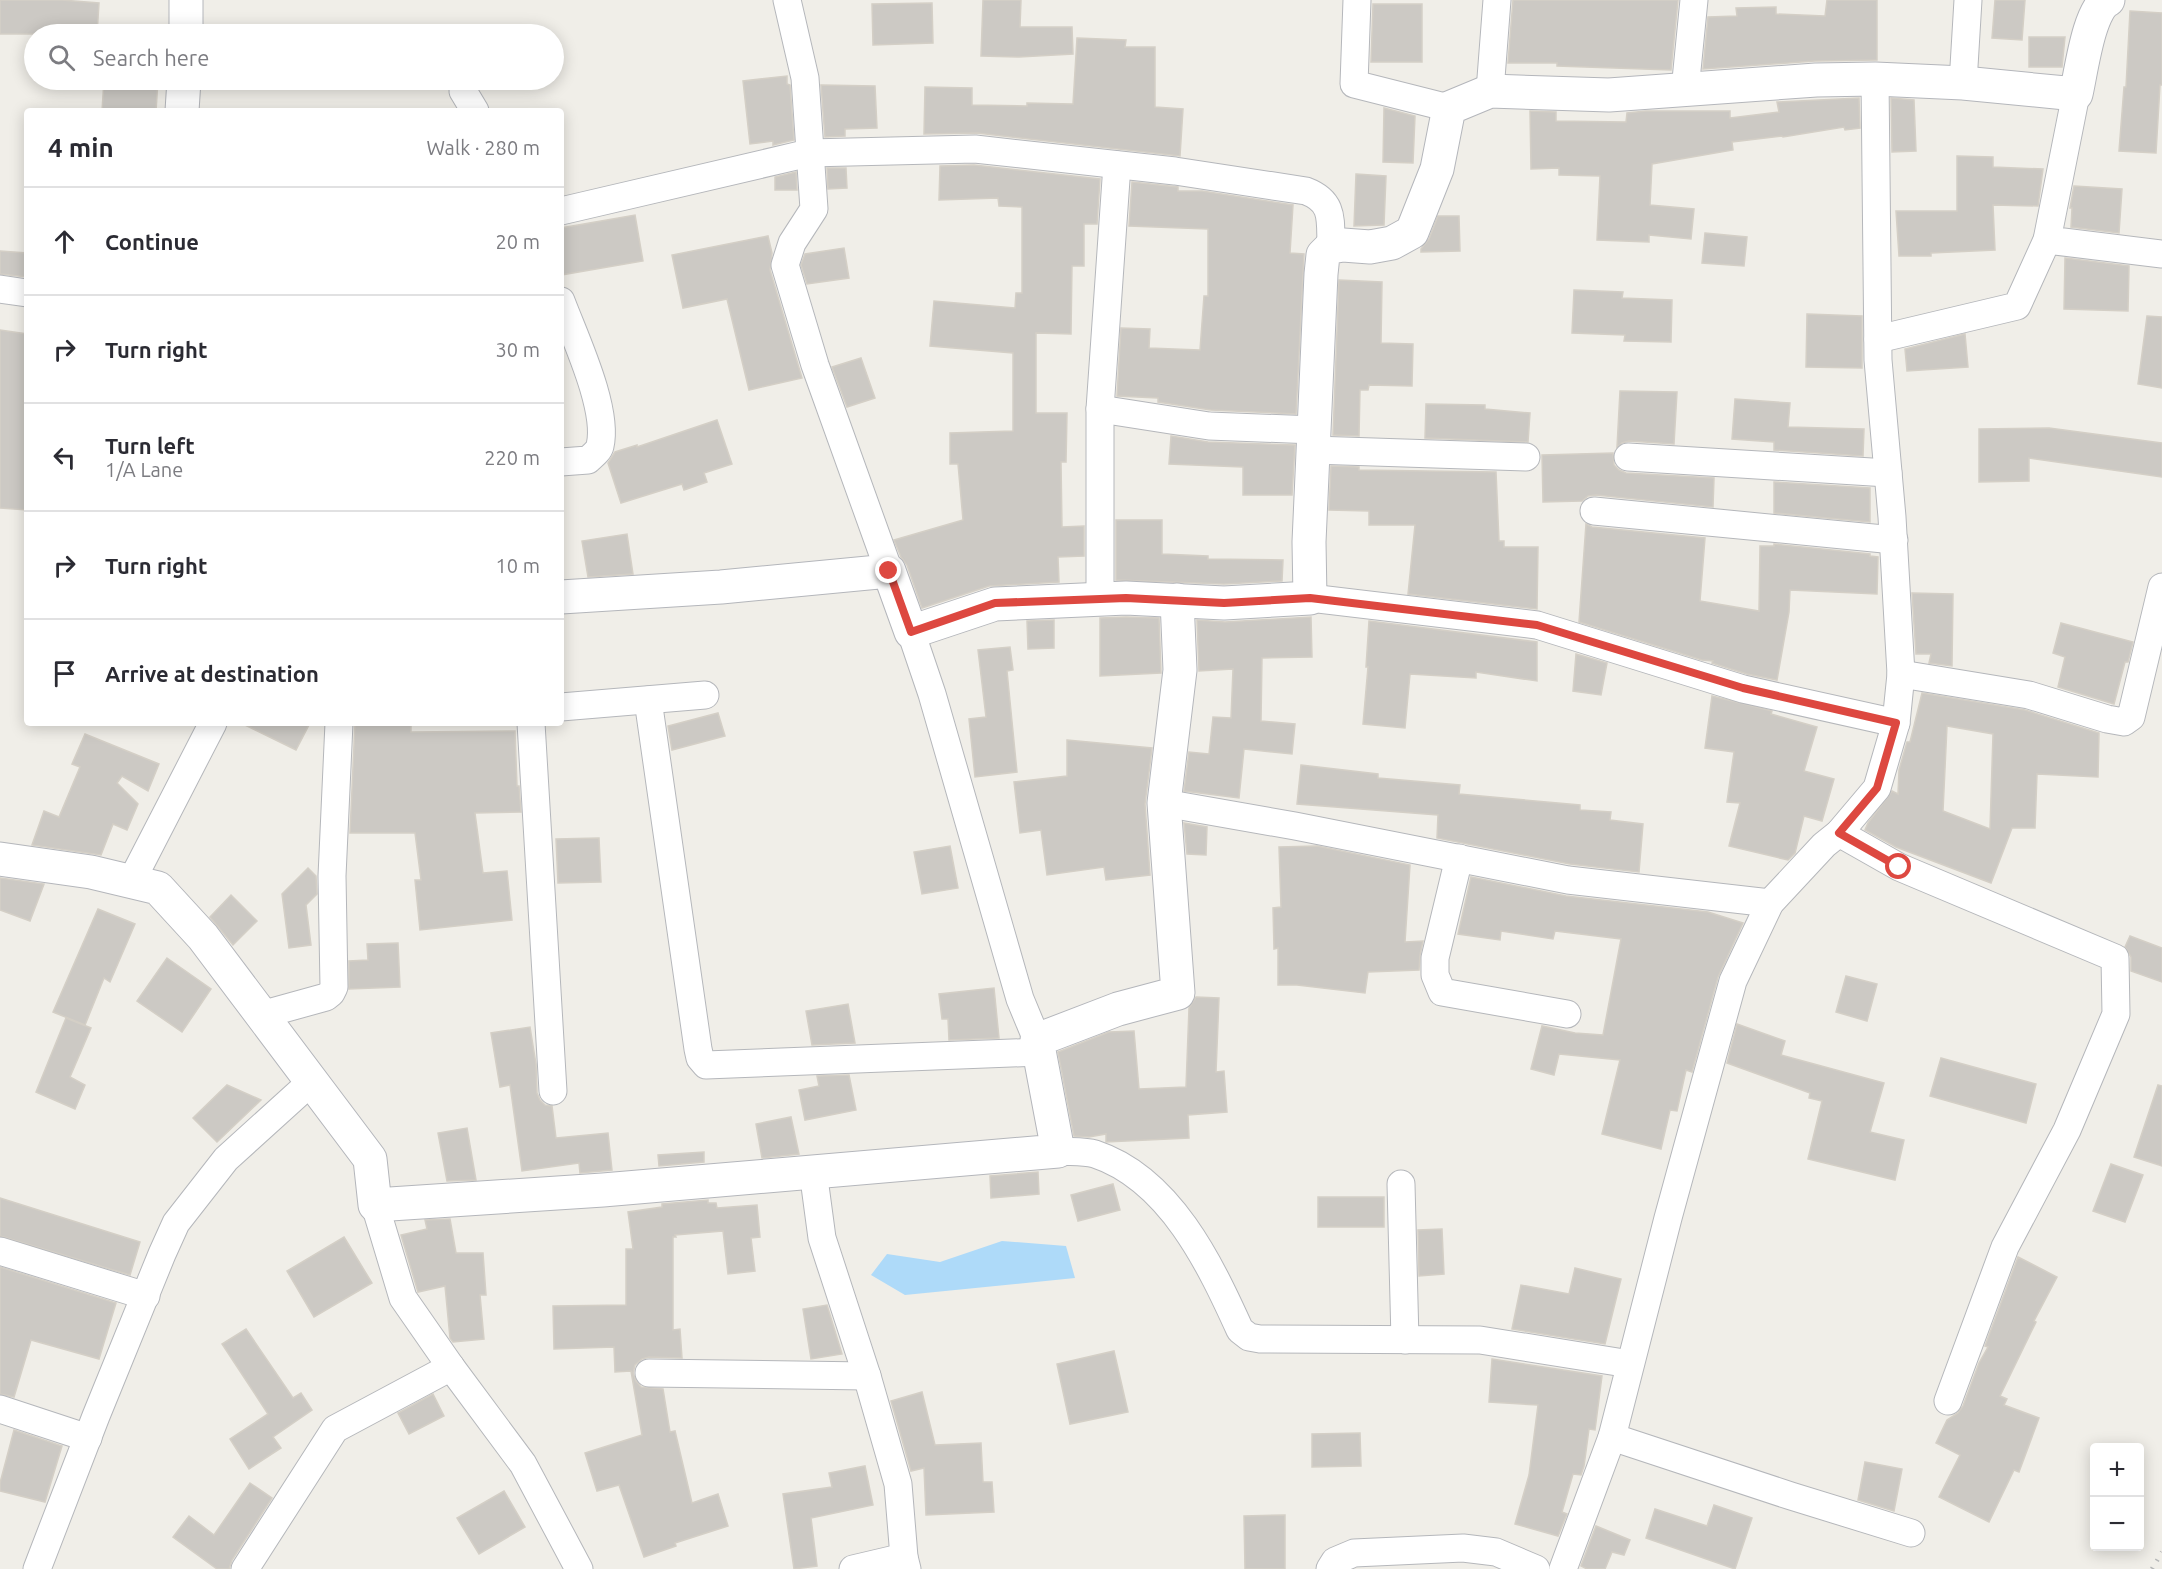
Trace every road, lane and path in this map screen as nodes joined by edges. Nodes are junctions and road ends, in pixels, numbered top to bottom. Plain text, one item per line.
1 (186, 0) edge
2 (787, 0) edge
3 (1357, 0) edge
4 (1497, 0) edge
5 (1694, 0) edge
6 (1968, 0) edge
7 (2108, 0) edge
8 (186, 24) edge
9 (1875, 79) junction
10 (1963, 83) junction
11 (183, 90) edge
12 (1685, 90) junction
13 (1490, 91) junction
14 (2076, 94) junction
15 (182, 108) edge
16 (1449, 108) junction
17 (809, 153) junction
18 (1117, 165) junction
19 (564, 210) edge
20 (2048, 240) junction
21 (1331, 247) junction
22 (2162, 254) edge
23 (0, 289) edge
24 (24, 293) edge
25 (564, 309) edge
26 (1878, 339) junction
27 (1100, 409) junction
28 (1313, 440) junction
29 (1526, 457) dead end
30 (1628, 457) dead end
31 (564, 462) edge
32 (1888, 473) junction
33 (1594, 511) dead end
34 (1894, 540) junction
35 (889, 571) junction
36 (2162, 587) edge
37 (564, 597) edge
38 (1100, 598) junction
39 (1310, 598) junction
40 (1177, 600) junction
41 (911, 632) junction
42 (1901, 674) junction
43 (705, 695) dead end
44 (648, 700) junction
45 (564, 707) edge
46 (1896, 723) junction
47 (211, 726) edge
48 (339, 726) edge
49 (531, 726) edge
50 (1164, 803) junction
51 (1839, 833) junction
52 (1459, 858) junction
53 (0, 859) edge
54 (131, 882) junction
55 (1770, 903) junction
56 (1567, 1014) dead end
57 (261, 1015) junction
58 (1038, 1046) junction
59 (311, 1082) junction
60 (553, 1091) dead end
61 (1058, 1151) junction
62 (813, 1171) junction
63 (1401, 1184) dead end
64 (375, 1205) junction
65 (0, 1251) edge
66 (146, 1296) junction
67 (1405, 1340) junction
68 (1630, 1364) junction
69 (451, 1367) junction
70 (649, 1373) dead end
71 (867, 1376) junction
72 (1948, 1401) dead end
73 (0, 1409) edge
74 (88, 1437) junction
75 (1612, 1437) junction
76 (1911, 1533) dead end
77 (905, 1563) edge
78 (37, 1569) edge
79 (245, 1569) edge
80 (579, 1569) edge
81 (853, 1569) edge
82 (1330, 1569) edge
83 (1536, 1569) edge
84 (1563, 1569) edge

1 - 8 street
2 - 17 street
3 - 16 street
4 - 13 street
5 - 12 street
6 - 10 street
7 - 14 street
9 - 10 street
9 - 12 street
9 - 26 street
10 - 14 street
11 - 15 street
12 - 13 street
13 - 16 street
14 - 20 street
16 - 21 street
17 - 18 street
17 - 19 street
17 - 35 street
18 - 21 street
18 - 27 street
20 - 22 street
20 - 26 street
21 - 28 street
23 - 24 street
25 - 31 street
26 - 32 street
27 - 28 street
27 - 38 street
28 - 29 street
28 - 39 street
30 - 32 street
32 - 34 street
33 - 34 street
34 - 42 street
35 - 37 street
35 - 41 street
36 - 42 street
38 - 40 street
38 - 41 street
39 - 40 street
39 - 46 street
40 - 50 street
41 - 58 street
42 - 46 street
43 - 44 street
44 - 45 street
44 - 58 street
46 - 51 street
47 - 54 street
48 - 57 street
49 - 60 street
50 - 52 street
50 - 58 street
51 - 55 street
51 - 72 street
52 - 55 street
52 - 56 street
53 - 54 street
54 - 57 street
55 - 68 street
57 - 59 street
58 - 61 street
59 - 64 street
59 - 66 street
61 - 62 street
61 - 67 street
62 - 64 street
62 - 71 street
63 - 67 street
64 - 69 street
65 - 66 street
66 - 74 street
67 - 68 street
68 - 75 street
69 - 79 street
69 - 80 street
70 - 71 street
71 - 77 street
73 - 74 street
74 - 78 street
75 - 76 street
75 - 84 street
77 - 81 street
82 - 83 street

